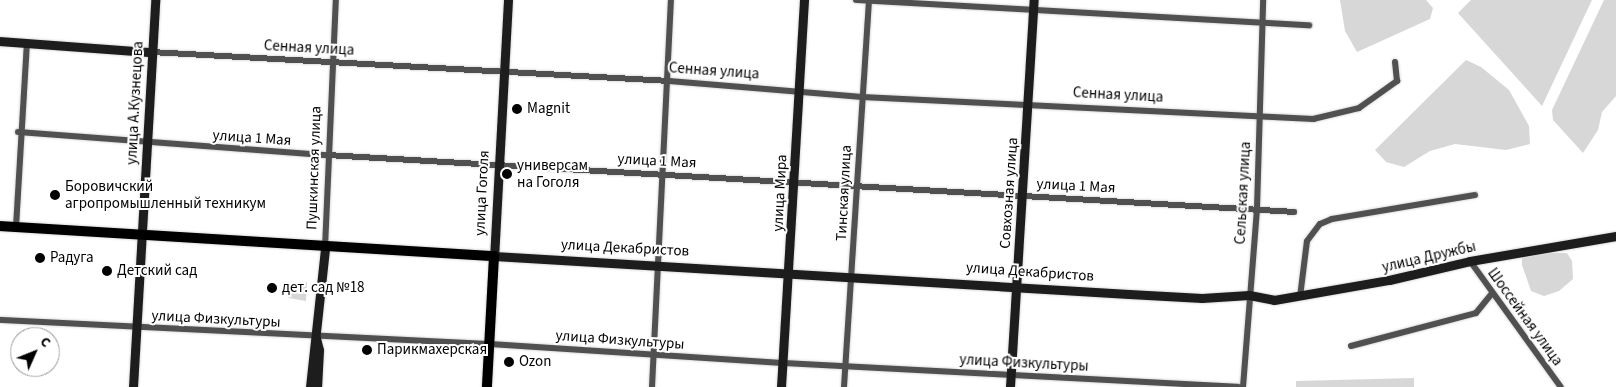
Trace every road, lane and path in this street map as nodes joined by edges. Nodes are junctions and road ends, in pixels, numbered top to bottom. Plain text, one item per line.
1 (155, 0) edge
2 (336, 0) edge
3 (508, 0) edge
4 (671, 0) edge
5 (804, 0) edge
6 (856, 0) edge
7 (869, 0) edge
8 (1034, 0) edge
9 (1263, 0) edge
10 (1033, 10) junction
11 (1262, 23) junction
12 (1309, 25) dead end
13 (0, 41) edge
14 (27, 43) junction
15 (150, 52) junction
16 (1395, 62) dead end
17 (331, 63) junction
18 (505, 72) junction
19 (669, 82) junction
20 (798, 92) junction
21 (862, 97) junction
22 (1029, 104) junction
23 (1259, 117) junction
24 (20, 132) junction
25 (146, 143) junction
26 (327, 155) junction
27 (498, 165) junction
28 (663, 173) junction
29 (795, 183) junction
30 (856, 186) junction
31 (1475, 194) dead end
32 (1023, 196) junction
33 (1257, 208) junction
34 (1294, 212) dead end
35 (0, 226) edge
36 (16, 227) junction
37 (142, 234) junction
38 (1616, 236) edge
39 (325, 248) junction
40 (494, 256) junction
41 (1470, 261) junction
42 (659, 264) junction
43 (789, 272) junction
44 (852, 276) junction
45 (1016, 286) junction
46 (1492, 293) junction
47 (1249, 296) junction
48 (1300, 297) junction
49 (0, 320) edge
50 (136, 326) junction
51 (316, 337) junction
52 (490, 344) junction
53 (1351, 346) dead end
54 (653, 355) junction
55 (782, 363) junction
56 (846, 367) junction
57 (1011, 375) junction
58 (132, 387) edge
59 (310, 387) edge
60 (317, 387) edge
61 (487, 387) edge
62 (652, 387) edge
63 (781, 387) edge
64 (844, 387) edge
65 (1010, 387) edge
66 (1238, 387) edge
67 (1243, 387) edge
68 (1560, 387) edge

1 - 15 street, улица А.Кузнецова
2 - 17 street, Пушкинская улица
3 - 18 street, улица Гоголя
4 - 19 street
5 - 20 street, улица Мира
6 - 7 street
7 - 10 street
7 - 21 street, Тинская улица
8 - 10 street, Совхозная улица
9 - 11 street, Сельская улица
10 - 11 street
10 - 22 street, Совхозная улица
11 - 12 street
11 - 23 street, Сельская улица
13 - 14 street, Сенная улица
14 - 15 street, Сенная улица
14 - 24 street
15 - 17 street, Сенная улица
15 - 25 street, улица А.Кузнецова
16 - 23 street, Сенная улица
17 - 18 street, Сенная улица
17 - 26 street, Пушкинская улица
18 - 19 street, Сенная улица
18 - 27 street, улица Гоголя
19 - 20 street, Сенная улица
19 - 28 street
20 - 21 street, Сенная улица
20 - 29 street, улица Мира
21 - 22 street, Сенная улица
21 - 30 street, Тинская улица
22 - 23 street, Сенная улица
22 - 32 street, Совхозная улица
23 - 33 street, Сельская улица
24 - 25 street, улица 1 Мая
24 - 36 street
25 - 26 street, улица 1 Мая
25 - 37 street, улица А.Кузнецова
26 - 27 street, улица 1 Мая
26 - 39 street, Пушкинская улица
27 - 28 street, улица 1 Мая
27 - 40 street, улица Гоголя
28 - 29 street, улица 1 Мая
28 - 42 street
29 - 30 street, улица 1 Мая
29 - 43 street, улица Мира
30 - 32 street, улица 1 Мая
30 - 44 street, Тинская улица
31 - 48 street
32 - 33 street, улица 1 Мая
32 - 45 street, Совхозная улица
33 - 34 street, улица 1 Мая
33 - 47 street, Сельская улица
35 - 36 main road, улица Декабристов
36 - 37 main road, улица Декабристов
37 - 39 main road, улица Декабристов
37 - 50 street, улица А.Кузнецова
38 - 41 street, улица Дружбы
39 - 40 main road, улица Декабристов
39 - 51 street, Пушкинская улица
40 - 42 street, улица Декабристов
40 - 52 main road, улица Гоголя
41 - 46 street, Шоссейная улица
41 - 48 street, улица Дружбы
42 - 43 street, улица Декабристов
42 - 54 street
43 - 44 street, улица Декабристов
43 - 55 street, улица Мира
44 - 45 street, улица Декабристов
44 - 56 street, Тинская улица
45 - 47 street, улица Декабристов
45 - 57 street, Совхозная улица
46 - 53 street
46 - 68 street, Шоссейная улица
47 - 48 street, улица Дружбы
47 - 67 street, Сельская улица
49 - 50 street, улица Физкультуры
50 - 51 street, улица Физкультуры
50 - 58 street, улица А.Кузнецова
51 - 52 street, улица Физкультуры
51 - 59 street, Пушкинская улица
51 - 60 street, Пушкинская улица
52 - 54 street, улица Физкультуры
52 - 61 main road, улица Гоголя
54 - 55 street, улица Физкультуры
54 - 62 street
55 - 56 street, улица Физкультуры
55 - 63 street, улица Мира
56 - 57 street, улица Физкультуры
56 - 64 street, Тинская улица
57 - 65 street, Совхозная улица
57 - 66 street, улица Физкультуры

